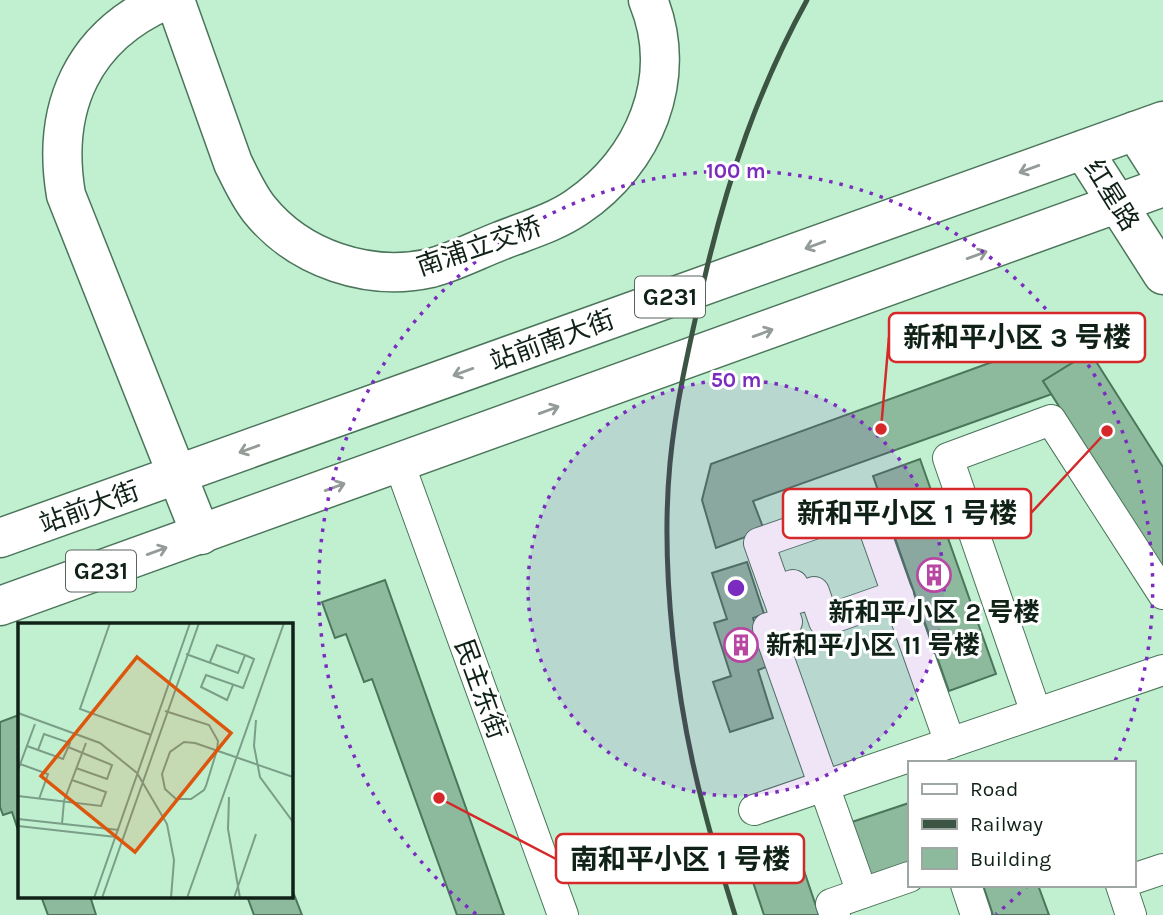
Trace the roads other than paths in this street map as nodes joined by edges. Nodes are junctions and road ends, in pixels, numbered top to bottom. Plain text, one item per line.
1 (166, 0) edge
2 (175, 0) edge
3 (648, 0) edge
4 (1149, 126) edge
5 (1083, 150) junction
6 (1163, 175) edge
7 (1163, 187) edge
8 (1118, 204) junction
9 (1163, 275) edge
10 (399, 463) junction
11 (178, 475) junction
12 (201, 535) junction
13 (0, 538) edge
14 (776, 591) junction
15 (1163, 594) edge
16 (898, 595) junction
17 (0, 606) edge
18 (1163, 670) edge
19 (1036, 713) junction
20 (950, 743) junction
21 (824, 786) junction
22 (754, 810) dead end
23 (1163, 869) edge
24 (908, 877) edge
25 (1135, 878) edge
26 (967, 887) edge
27 (1122, 887) edge
28 (862, 893) junction
29 (563, 915) edge
30 (835, 915) edge
31 (976, 915) edge
32 (1132, 915) edge

1 - 11 main road
2 - 3 main road, 南浦立交桥
4 - 5 main road, 站前南大街 / G231
4 - 6 main road, 红星路
5 - 8 main road, 红星路
5 -> 11 main road, 站前南大街 / G231
7 - 8 main road, G231
8 - 9 main road, 红星路
10 -> 8 main road, G231
12 -> 10 main road, G231
10 - 29 street, 民主东街
11 - 12 main road
11 - 13 main road, 站前大街 / G231
17 -> 12 main road, G231
14 - 16 street
14 - 16 street
14 - 21 street
15 - 19 street
16 - 20 street
18 - 19 street
19 - 20 street
20 - 21 street
21 - 22 street
21 - 28 street
23 - 25 street
24 - 28 street
26 - 31 street
27 - 32 street
28 - 30 street

